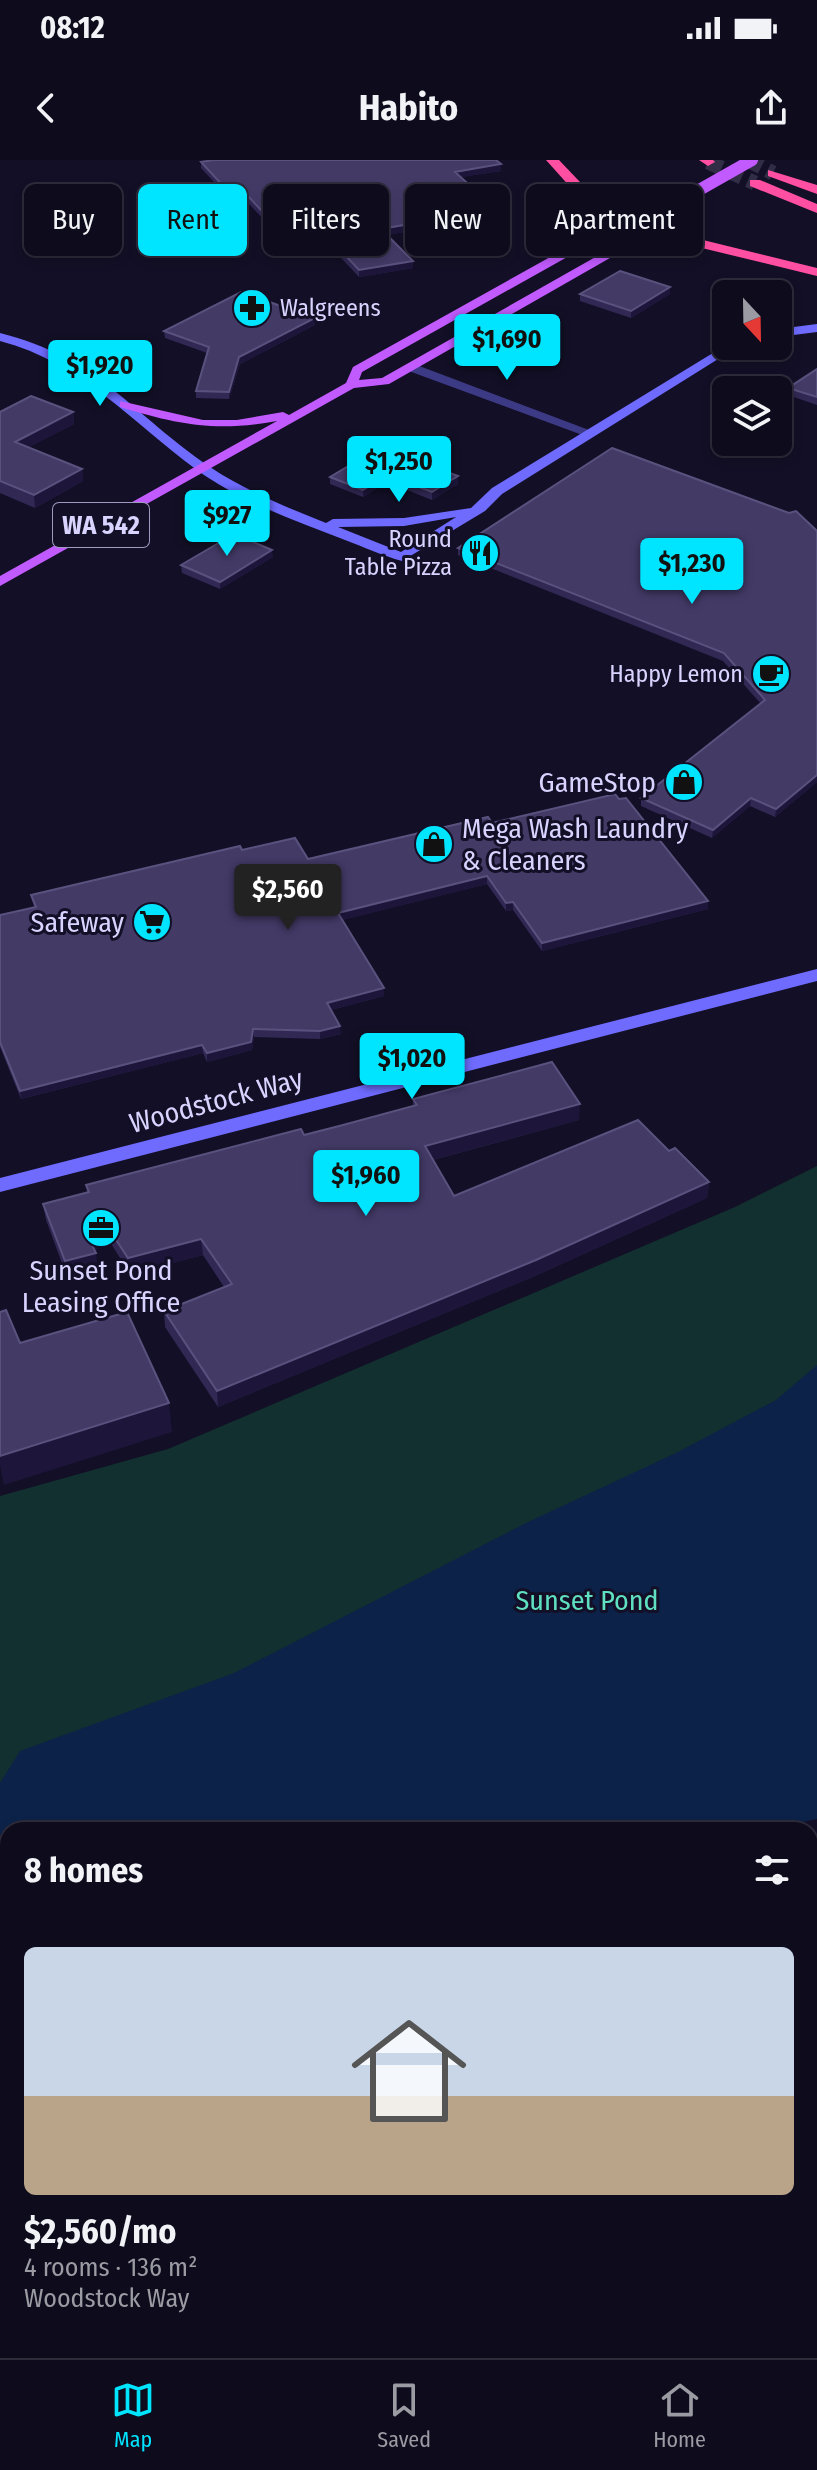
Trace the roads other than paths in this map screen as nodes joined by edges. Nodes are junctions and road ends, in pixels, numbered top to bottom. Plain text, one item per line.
1 (552, 160) edge
2 (752, 160) edge
3 (817, 178) edge
4 (755, 183) tunnel mouth
5 (574, 184) edge
6 (703, 188) edge
7 (817, 190) edge
8 (817, 209) edge
9 (703, 244) edge
10 (560, 256) edge
11 (606, 256) edge
12 (817, 272) edge
13 (817, 328) edge
14 (792, 331) edge
15 (0, 337) edge
16 (712, 359) edge
17 (410, 367) junction
18 (351, 385) junction
19 (125, 404) junction
20 (302, 412) junction
21 (590, 433) junction
22 (203, 468) junction
23 (480, 508) junction
24 (320, 523) junction
25 (0, 582) edge
26 (817, 975) edge
27 (0, 1185) edge

1 - 5 highway
2 - 6 main road, WA 542, bridge
3 - 7 highway
4 - 8 highway
9 - 12 highway
10 - 18 main road, WA 542
11 - 17 main road, WA 542
13 - 14 street
15 - 19 street
16 - 21 street
17 - 18 main road, WA 542
17 - 21 street
18 - 20 main road, WA 542
19 - 20 main road
19 - 22 street
20 - 22 main road, WA 542
21 - 23 street
22 - 24 street
22 - 25 main road, WA 542
23 - 24 street
23 - 24 street
26 - 27 street, Woodstock Way

